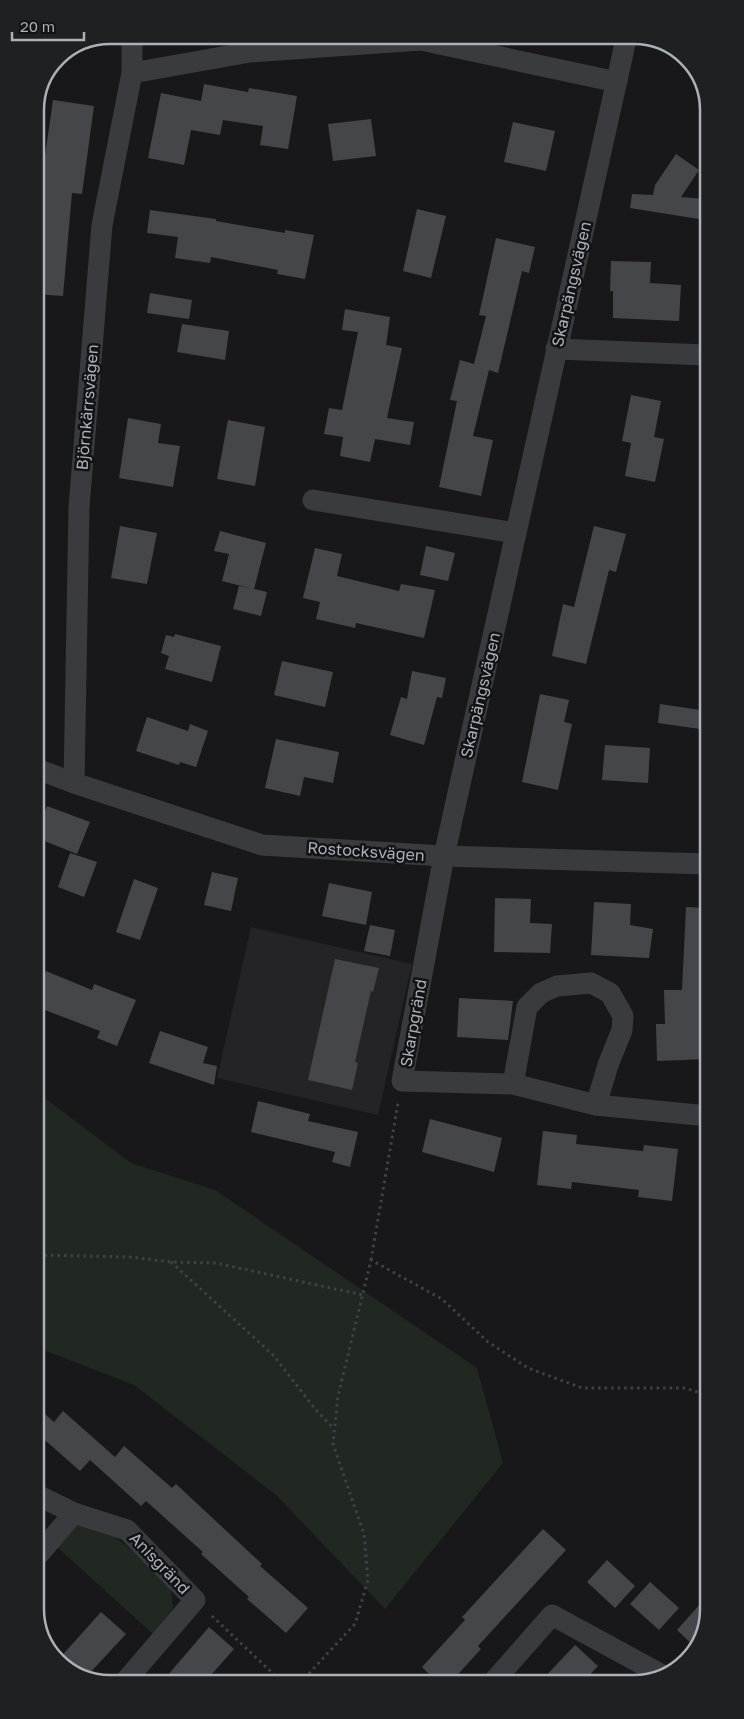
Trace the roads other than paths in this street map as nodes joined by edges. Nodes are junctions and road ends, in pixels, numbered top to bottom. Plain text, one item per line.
1 (132, 44) edge
2 (364, 44) edge
3 (440, 44) edge
4 (625, 44) edge
5 (132, 73) junction
6 (617, 82) junction
7 (556, 349) junction
8 (700, 355) edge
9 (313, 500) dead end
10 (516, 533) junction
11 (44, 772) edge
12 (74, 783) junction
13 (444, 856) junction
14 (700, 864) edge
15 (513, 1084) junction
16 (596, 1105) junction
17 (700, 1115) edge
18 (44, 1499) edge
19 (74, 1513) junction
20 (44, 1548) edge
21 (656, 1672) edge
22 (130, 1675) edge
23 (499, 1675) edge

1 - 5 street, Björnkärrsvägen
2 - 5 street
3 - 6 street
4 - 6 street, Skarpängsvägen
5 - 12 street, Björnkärrsvägen
6 - 7 street, Skarpängsvägen
7 - 8 street
7 - 10 street, Skarpängsvägen
9 - 10 street
10 - 13 street, Skarpängsvägen
11 - 12 street, Rostocksvägen
12 - 13 street, Rostocksvägen
13 - 14 street, Rostocksvägen
13 - 15 street, Skarpgränd
15 - 16 street, Skarpgränd
15 - 16 street
16 - 17 street, Skarpgränd
18 - 19 street, Anisgränd
19 - 20 street
19 - 22 street, Anisgränd
21 - 23 street

